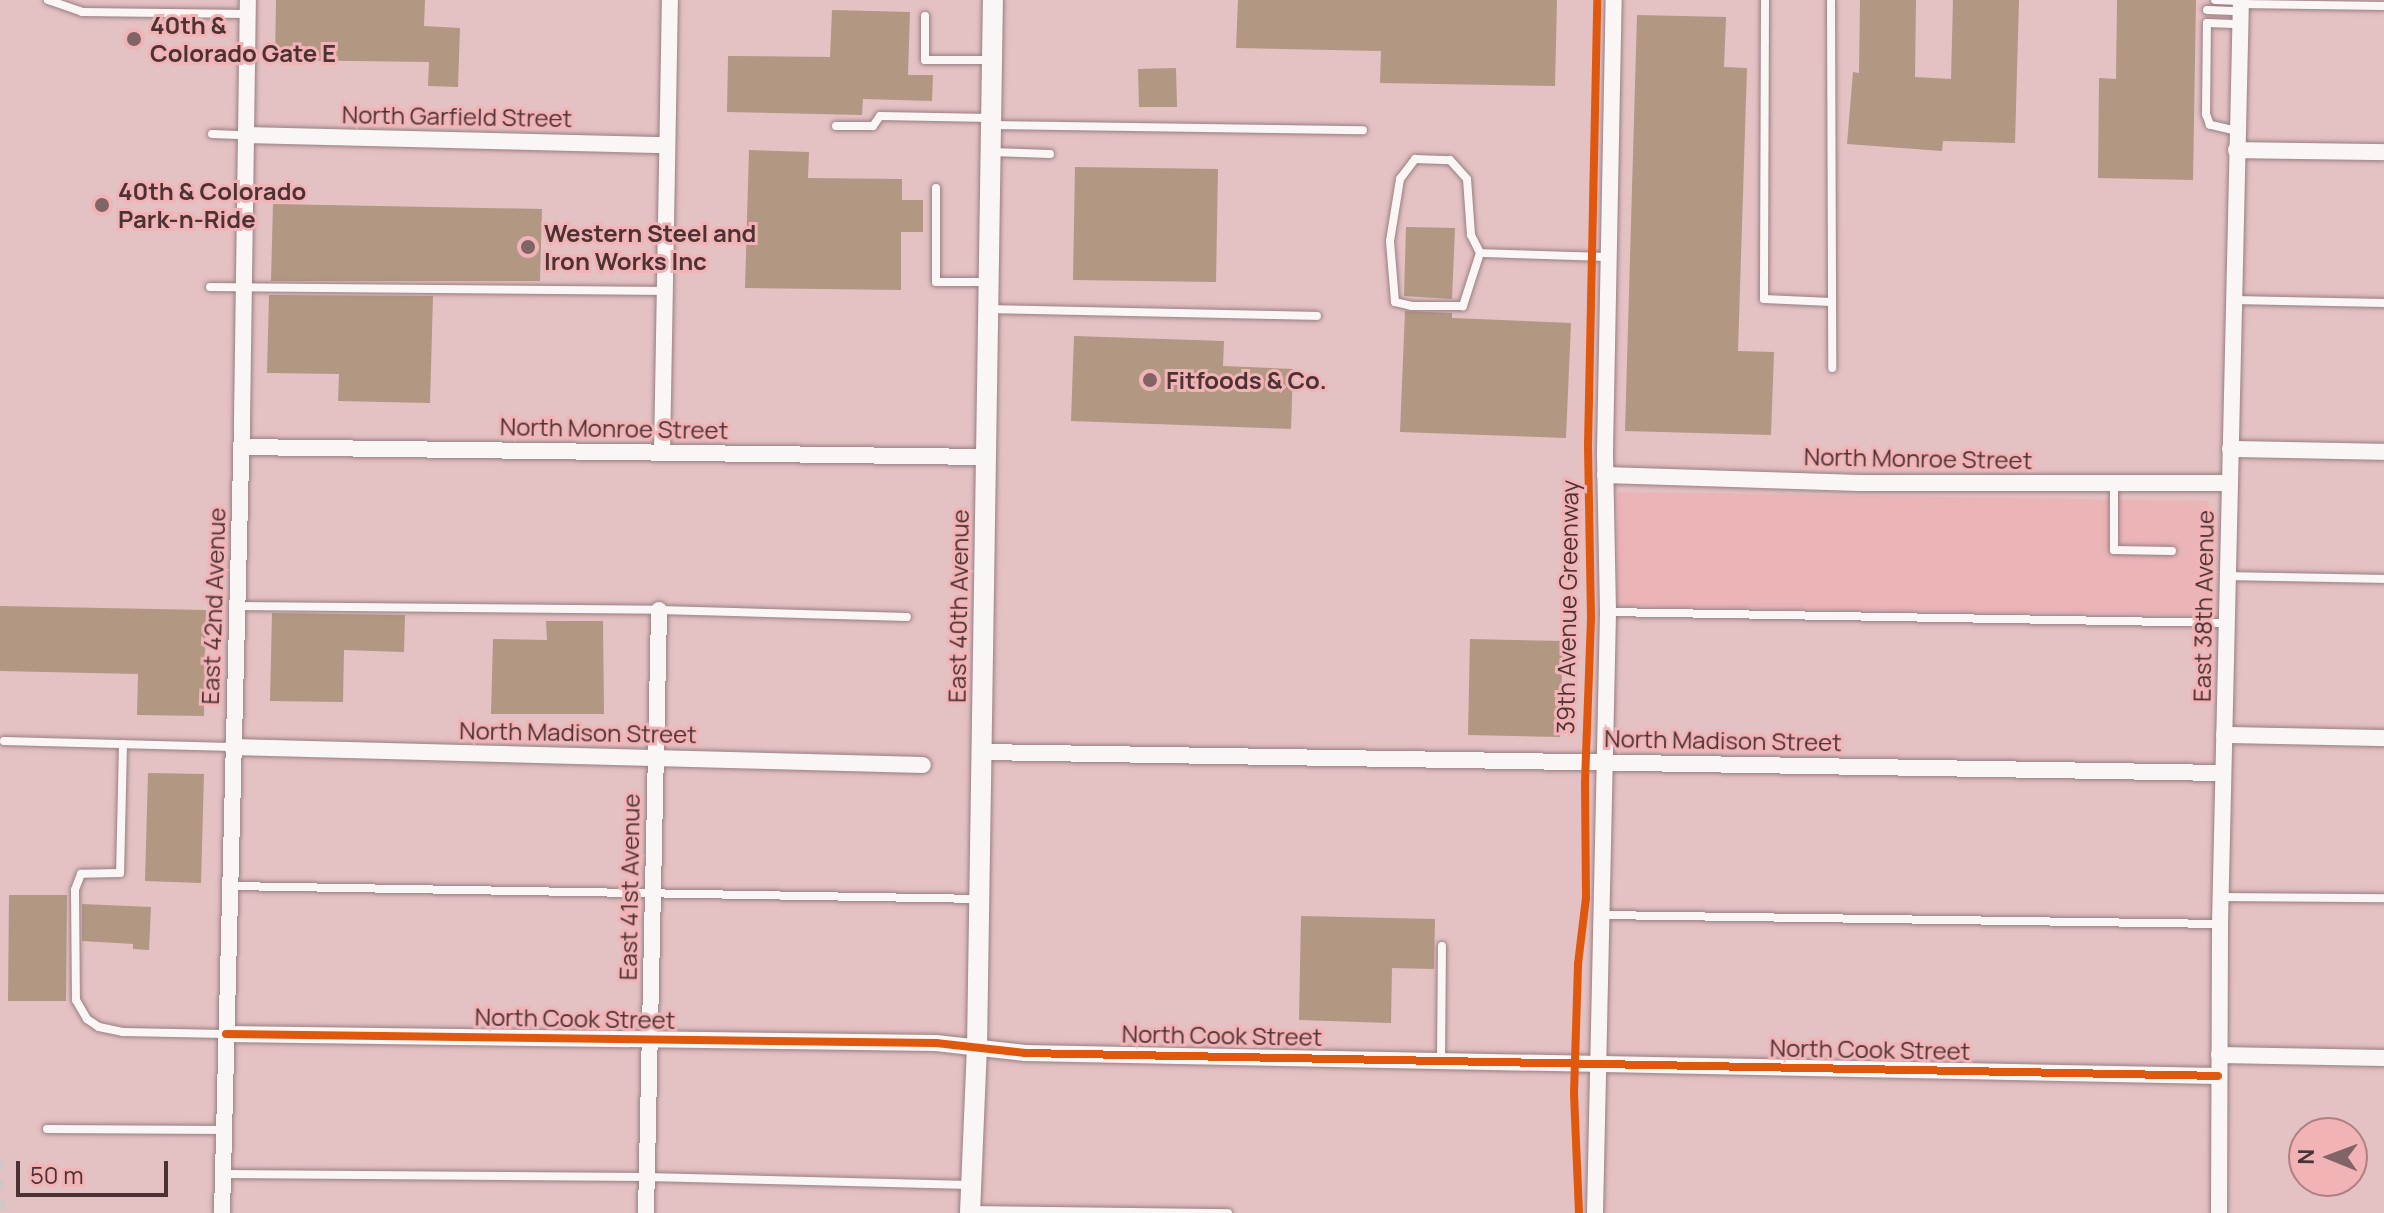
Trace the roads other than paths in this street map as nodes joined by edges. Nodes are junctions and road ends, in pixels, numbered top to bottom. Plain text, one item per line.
1 (48, 0) edge
2 (670, 0) edge
3 (993, 0) edge
4 (1614, 0) edge
5 (1765, 0) edge
6 (1831, 0) edge
7 (2215, 0) edge
8 (2384, 6) edge
9 (248, 7) edge
10 (2240, 8) edge
11 (2207, 10) dead end
12 (925, 16) dead end
13 (993, 60) junction
14 (992, 121) junction
15 (836, 126) dead end
16 (1363, 130) dead end
17 (2237, 131) junction
18 (212, 134) dead end
19 (245, 135) junction
20 (667, 145) junction
21 (2236, 150) junction
22 (991, 152) junction
23 (2384, 152) edge
24 (1050, 154) dead end
25 (936, 188) dead end
26 (1480, 253) junction
27 (1609, 257) junction
28 (989, 282) junction
29 (210, 287) dead end
30 (243, 287) junction
31 (665, 291) junction
32 (2233, 300) junction
33 (1831, 302) junction
34 (2384, 303) edge
35 (989, 309) junction
36 (1317, 316) dead end
37 (1832, 368) dead end
38 (241, 447) junction
39 (2230, 449) junction
40 (2384, 452) edge
41 (662, 453) junction
42 (986, 457) junction
43 (1605, 475) junction
44 (2229, 483) junction
45 (2114, 485) junction
46 (2172, 551) dead end
47 (2227, 576) junction
48 (2384, 579) edge
49 (236, 606) junction
50 (659, 610) junction
51 (1608, 612) junction
52 (907, 617) dead end
53 (2227, 623) junction
54 (2224, 735) junction
55 (2384, 738) edge
56 (4, 741) dead end
57 (123, 744) junction
58 (232, 747) junction
59 (982, 752) junction
60 (655, 758) junction
61 (1604, 762) junction
62 (923, 765) dead end
63 (2223, 773) junction
64 (229, 886) junction
65 (653, 893) junction
66 (2222, 897) junction
67 (2384, 898) edge
68 (980, 899) junction
69 (1601, 915) junction
70 (2220, 924) junction
71 (1442, 946) dead end
72 (226, 1034) junction
73 (649, 1039) junction
74 (977, 1048) junction
75 (2219, 1055) junction
76 (1441, 1058) junction
77 (2384, 1058) edge
78 (1598, 1063) junction
79 (2218, 1076) junction
80 (47, 1129) dead end
81 (224, 1130) junction
82 (223, 1174) junction
83 (646, 1177) junction
84 (971, 1185) junction
85 (970, 1211) edge
86 (222, 1213) edge
87 (646, 1213) edge
88 (1228, 1213) edge
89 (1595, 1213) edge
90 (2219, 1213) edge

1 - 9 lane
2 - 20 street
3 - 13 street, East 40th Avenue
4 - 27 street
5 - 33 lane
6 - 33 lane
7 - 10 lane
8 - 10 lane
9 - 19 street, East 42nd Avenue
10 - 11 lane
10 - 17 street, East 38th Avenue
10 - 17 lane
12 - 13 lane
13 - 14 street, East 40th Avenue
14 - 15 lane
14 - 16 lane
14 - 22 street, East 40th Avenue
17 - 21 street, East 38th Avenue
18 - 19 lane
19 - 20 street, North Garfield Street
19 - 30 street, East 42nd Avenue
20 - 31 street
21 - 23 street
21 - 32 street, East 38th Avenue
22 - 24 lane
22 - 28 street, East 40th Avenue
25 - 28 lane
26 - 26 lane
26 - 27 lane
27 - 43 street
28 - 35 street, East 40th Avenue
29 - 30 lane
30 - 31 lane
30 - 38 street, East 42nd Avenue
31 - 41 street
32 - 34 lane
32 - 39 street, East 38th Avenue
33 - 37 lane
35 - 36 lane
35 - 42 street, East 40th Avenue
38 - 41 street, North Monroe Street
38 - 49 street, East 42nd Avenue
39 - 40 street
39 - 44 street, East 38th Avenue
41 - 42 street, North Monroe Street
42 - 59 street, East 40th Avenue
43 - 45 street, North Monroe Street
43 - 51 street
44 - 45 street, North Monroe Street
44 - 47 street, East 38th Avenue
45 - 46 lane
47 - 48 lane
47 - 53 street, East 38th Avenue
49 - 50 lane
49 - 58 street, East 42nd Avenue
50 - 52 lane
50 - 60 street, East 41st Avenue
51 - 53 lane
51 - 61 street
53 - 54 street, East 38th Avenue
54 - 55 street
54 - 63 street, East 38th Avenue
56 - 57 lane
57 - 58 lane
57 - 72 lane
58 - 60 street, North Madison Street
58 - 64 street, East 42nd Avenue
59 - 61 street, North Madison Street
59 - 68 street, East 40th Avenue
60 - 62 street, North Madison Street
60 - 65 street, East 41st Avenue
61 - 63 street, North Madison Street
61 - 69 street
63 - 66 street, East 38th Avenue
64 - 65 lane
64 - 72 street, East 42nd Avenue
65 - 68 lane
65 - 73 street, East 41st Avenue
66 - 67 lane
66 - 70 street, East 38th Avenue
68 - 74 street, East 40th Avenue
69 - 70 lane
69 - 78 street
70 - 75 street, East 38th Avenue
71 - 76 lane
72 - 73 street, North Cook Street
72 - 81 street, East 42nd Avenue
73 - 74 street, North Cook Street
73 - 83 street, East 41st Avenue
74 - 76 street, North Cook Street
74 - 84 street, East 40th Avenue
75 - 77 street
75 - 79 street, East 38th Avenue
76 - 78 street, North Cook Street
78 - 79 street, North Cook Street
78 - 89 street
79 - 90 street, East 38th Avenue
80 - 81 lane
81 - 82 street, East 42nd Avenue
82 - 83 lane
82 - 86 street, East 42nd Avenue
83 - 84 lane
83 - 87 street, East 41st Avenue
84 - 85 street, East 40th Avenue
85 - 88 lane

